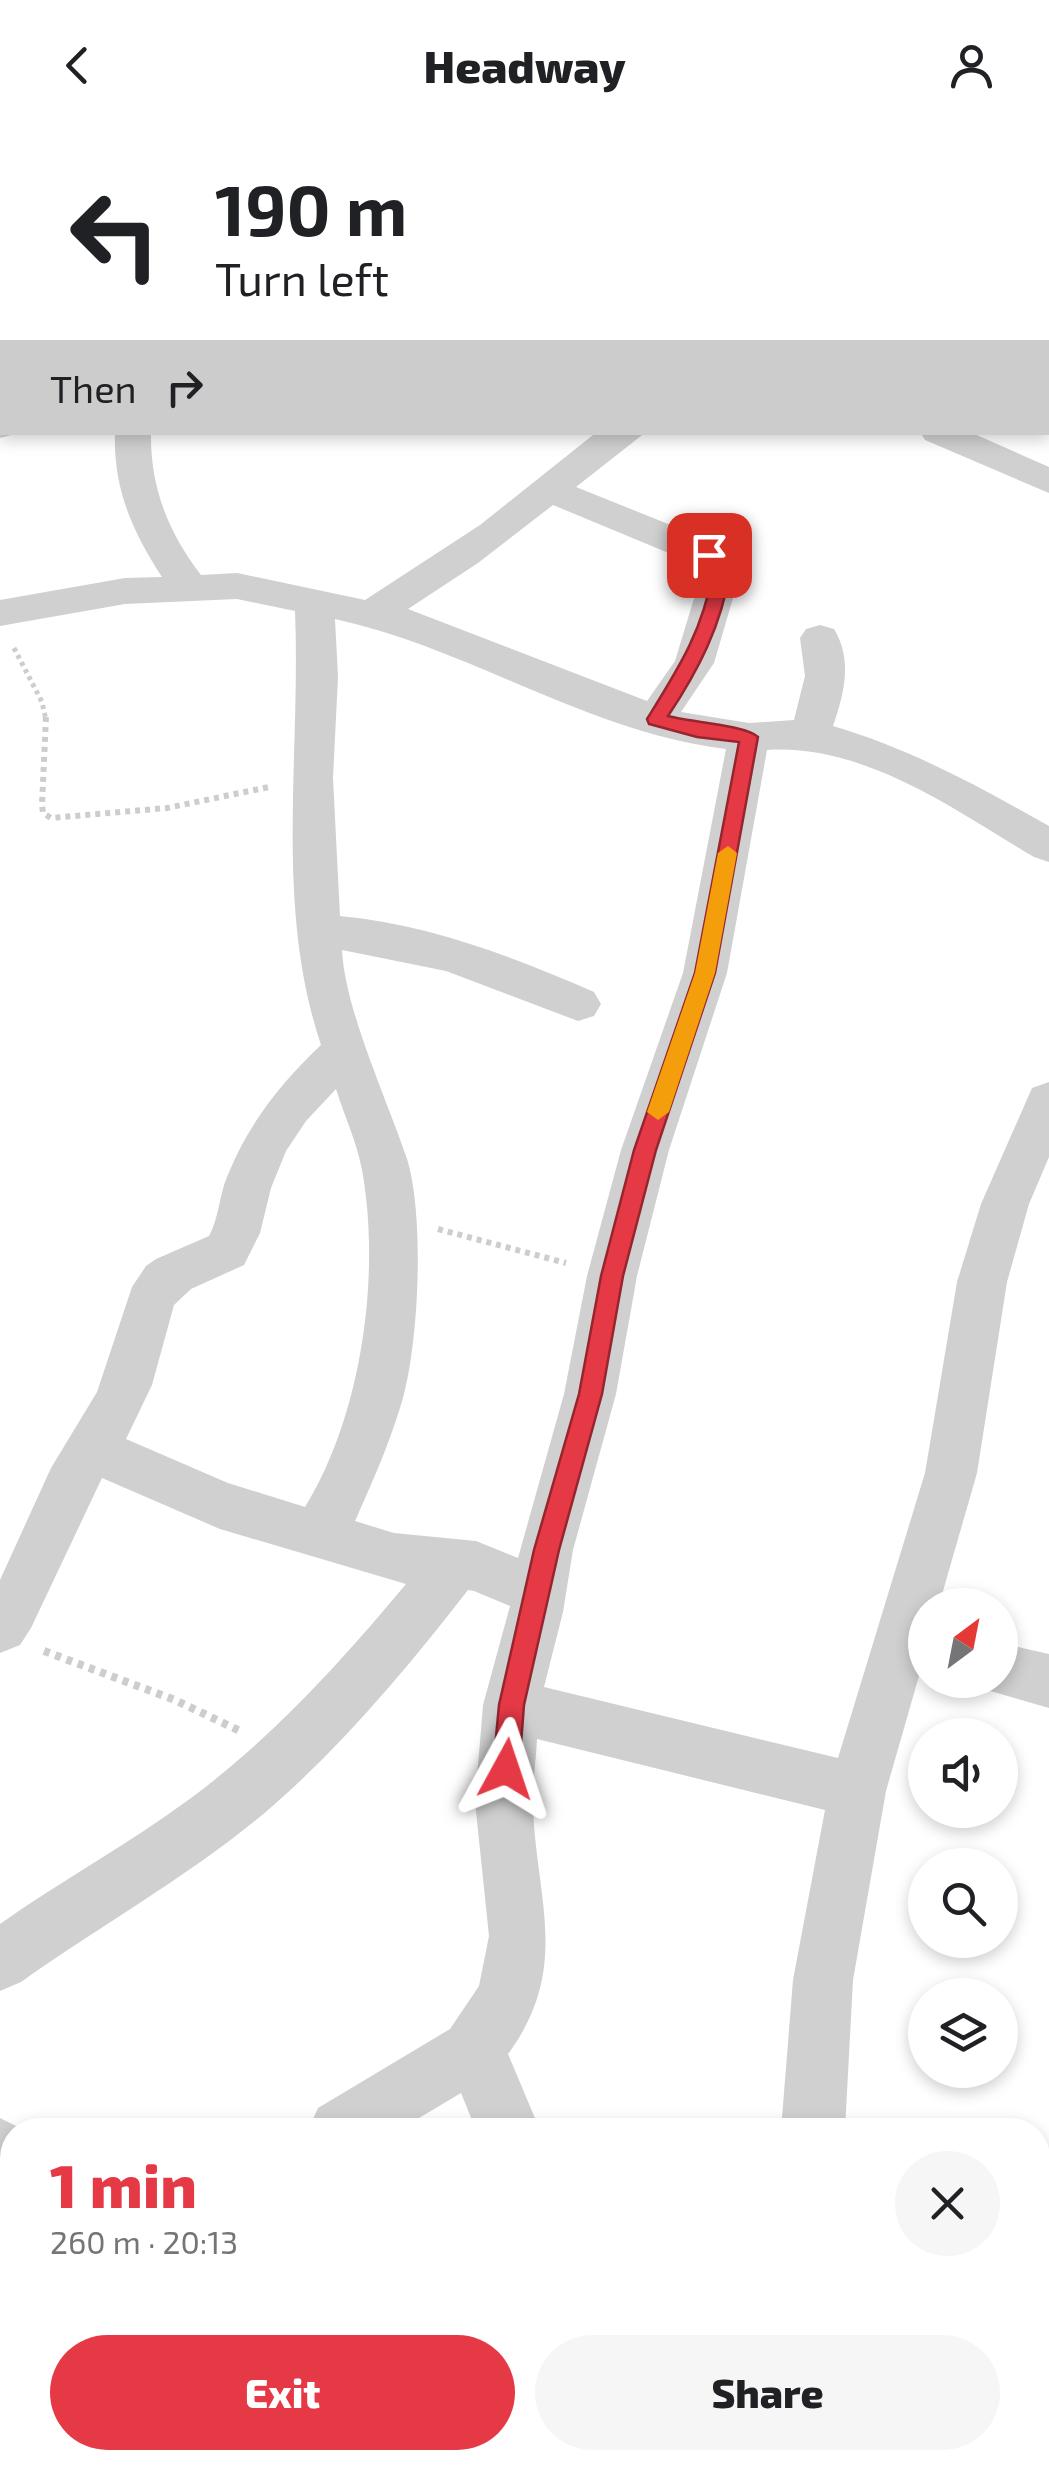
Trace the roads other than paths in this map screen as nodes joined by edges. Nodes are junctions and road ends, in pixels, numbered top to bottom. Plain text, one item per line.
1 (133, 435) edge
2 (622, 435) edge
3 (945, 435) edge
4 (1049, 480) edge
5 (549, 490) junction
6 (189, 586) junction
7 (314, 600) junction
8 (4, 613) edge
9 (372, 613) junction
10 (820, 638) dead end
11 (656, 719) junction
12 (809, 736) junction
13 (749, 737) junction
14 (1049, 846) edge
15 (320, 931) junction
16 (578, 1004) dead end
17 (347, 1049) junction
18 (1049, 1100) edge
19 (89, 1448) junction
20 (318, 1534) junction
21 (454, 1566) junction
22 (925, 1588) edge
23 (539, 1592) junction
24 (18, 1638) edge
25 (908, 1659) edge
26 (1018, 1673) edge
27 (1049, 1681) edge
28 (512, 1705) junction
29 (857, 1791) junction
30 (0, 1961) edge
31 (472, 2051) junction
32 (360, 2118) edge
33 (504, 2118) edge
34 (813, 2118) edge

1 - 6 street
2 - 5 street
3 - 4 street
5 - 9 street
5 - 11 street
6 - 7 street
6 - 8 street
7 - 9 street
7 - 15 street
9 - 11 street
10 - 12 street
11 - 13 street
12 - 13 street
12 - 14 street
13 - 23 street
15 - 16 street
15 - 17 street
17 - 19 street
17 - 20 street
18 - 22 street
19 - 20 street
19 - 24 street
20 - 21 street
21 - 23 street
21 - 30 street
23 - 28 street
25 - 29 street
26 - 27 street
28 - 29 street
28 - 31 street
29 - 34 street
31 - 32 street
31 - 33 street

